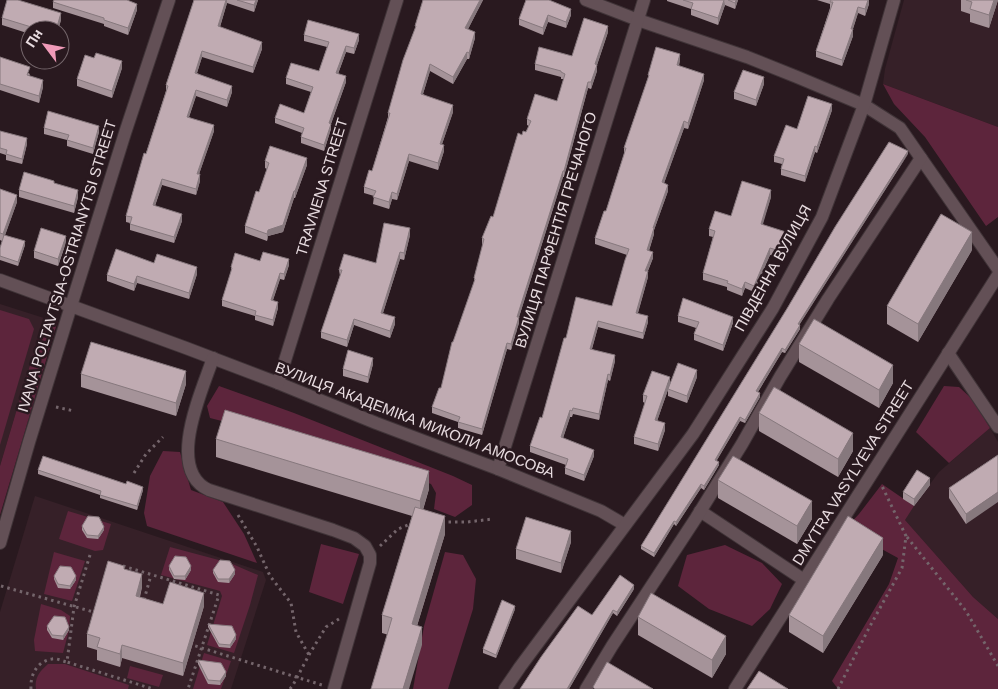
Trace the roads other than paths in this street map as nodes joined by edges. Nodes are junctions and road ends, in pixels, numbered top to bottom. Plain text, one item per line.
1 (170, 0) edge
2 (397, 0) edge
3 (586, 0) edge
4 (644, 0) edge
5 (894, 0) edge
6 (638, 20) junction
7 (864, 105) junction
8 (921, 158) junction
9 (998, 269) edge
10 (998, 275) edge
11 (0, 280) edge
12 (71, 306) junction
13 (948, 354) junction
14 (213, 358) junction
15 (278, 383) junction
16 (998, 428) edge
17 (498, 469) junction
18 (700, 511) junction
19 (625, 525) junction
20 (0, 543) edge
21 (804, 580) junction
22 (334, 689) edge
23 (504, 689) edge
24 (586, 689) edge
25 (735, 689) edge

1 - 12 street, IVANA POLTAVTSIA-OSTRIANYTSI STREET
2 - 15 street, TRAVNENA STREET
3 - 6 street
4 - 6 street, ВУЛИЦЯ ПАРФЕНТІЯ ГРЕЧАНОГО
5 - 7 street, ПІВДЕННА ВУЛИЦЯ
6 - 7 street
6 - 17 street, ВУЛИЦЯ ПАРФЕНТІЯ ГРЕЧАНОГО
7 - 8 street
7 - 19 street, ПІВДЕННА ВУЛИЦЯ
8 - 9 street
8 - 18 street
10 - 13 street, DMYTRA VASYLYEVA STREET
11 - 12 street, ВУЛИЦЯ АКАДЕМІКА МИКОЛИ АМОСОВА
12 - 14 street, ВУЛИЦЯ АКАДЕМІКА МИКОЛИ АМОСОВА
12 - 20 street, IVANA POLTAVTSIA-OSTRIANYTSI STREET
13 - 16 street
13 - 21 street, DMYTRA VASYLYEVA STREET
14 - 15 street, ВУЛИЦЯ АКАДЕМІКА МИКОЛИ АМОСОВА
14 - 22 street
15 - 17 street, ВУЛИЦЯ АКАДЕМІКА МИКОЛИ АМОСОВА
17 - 19 street, ВУЛИЦЯ АКАДЕМІКА МИКОЛИ АМОСОВА
18 - 21 street
18 - 24 street
19 - 23 street
21 - 25 street, DMYTRA VASYLYEVA STREET

